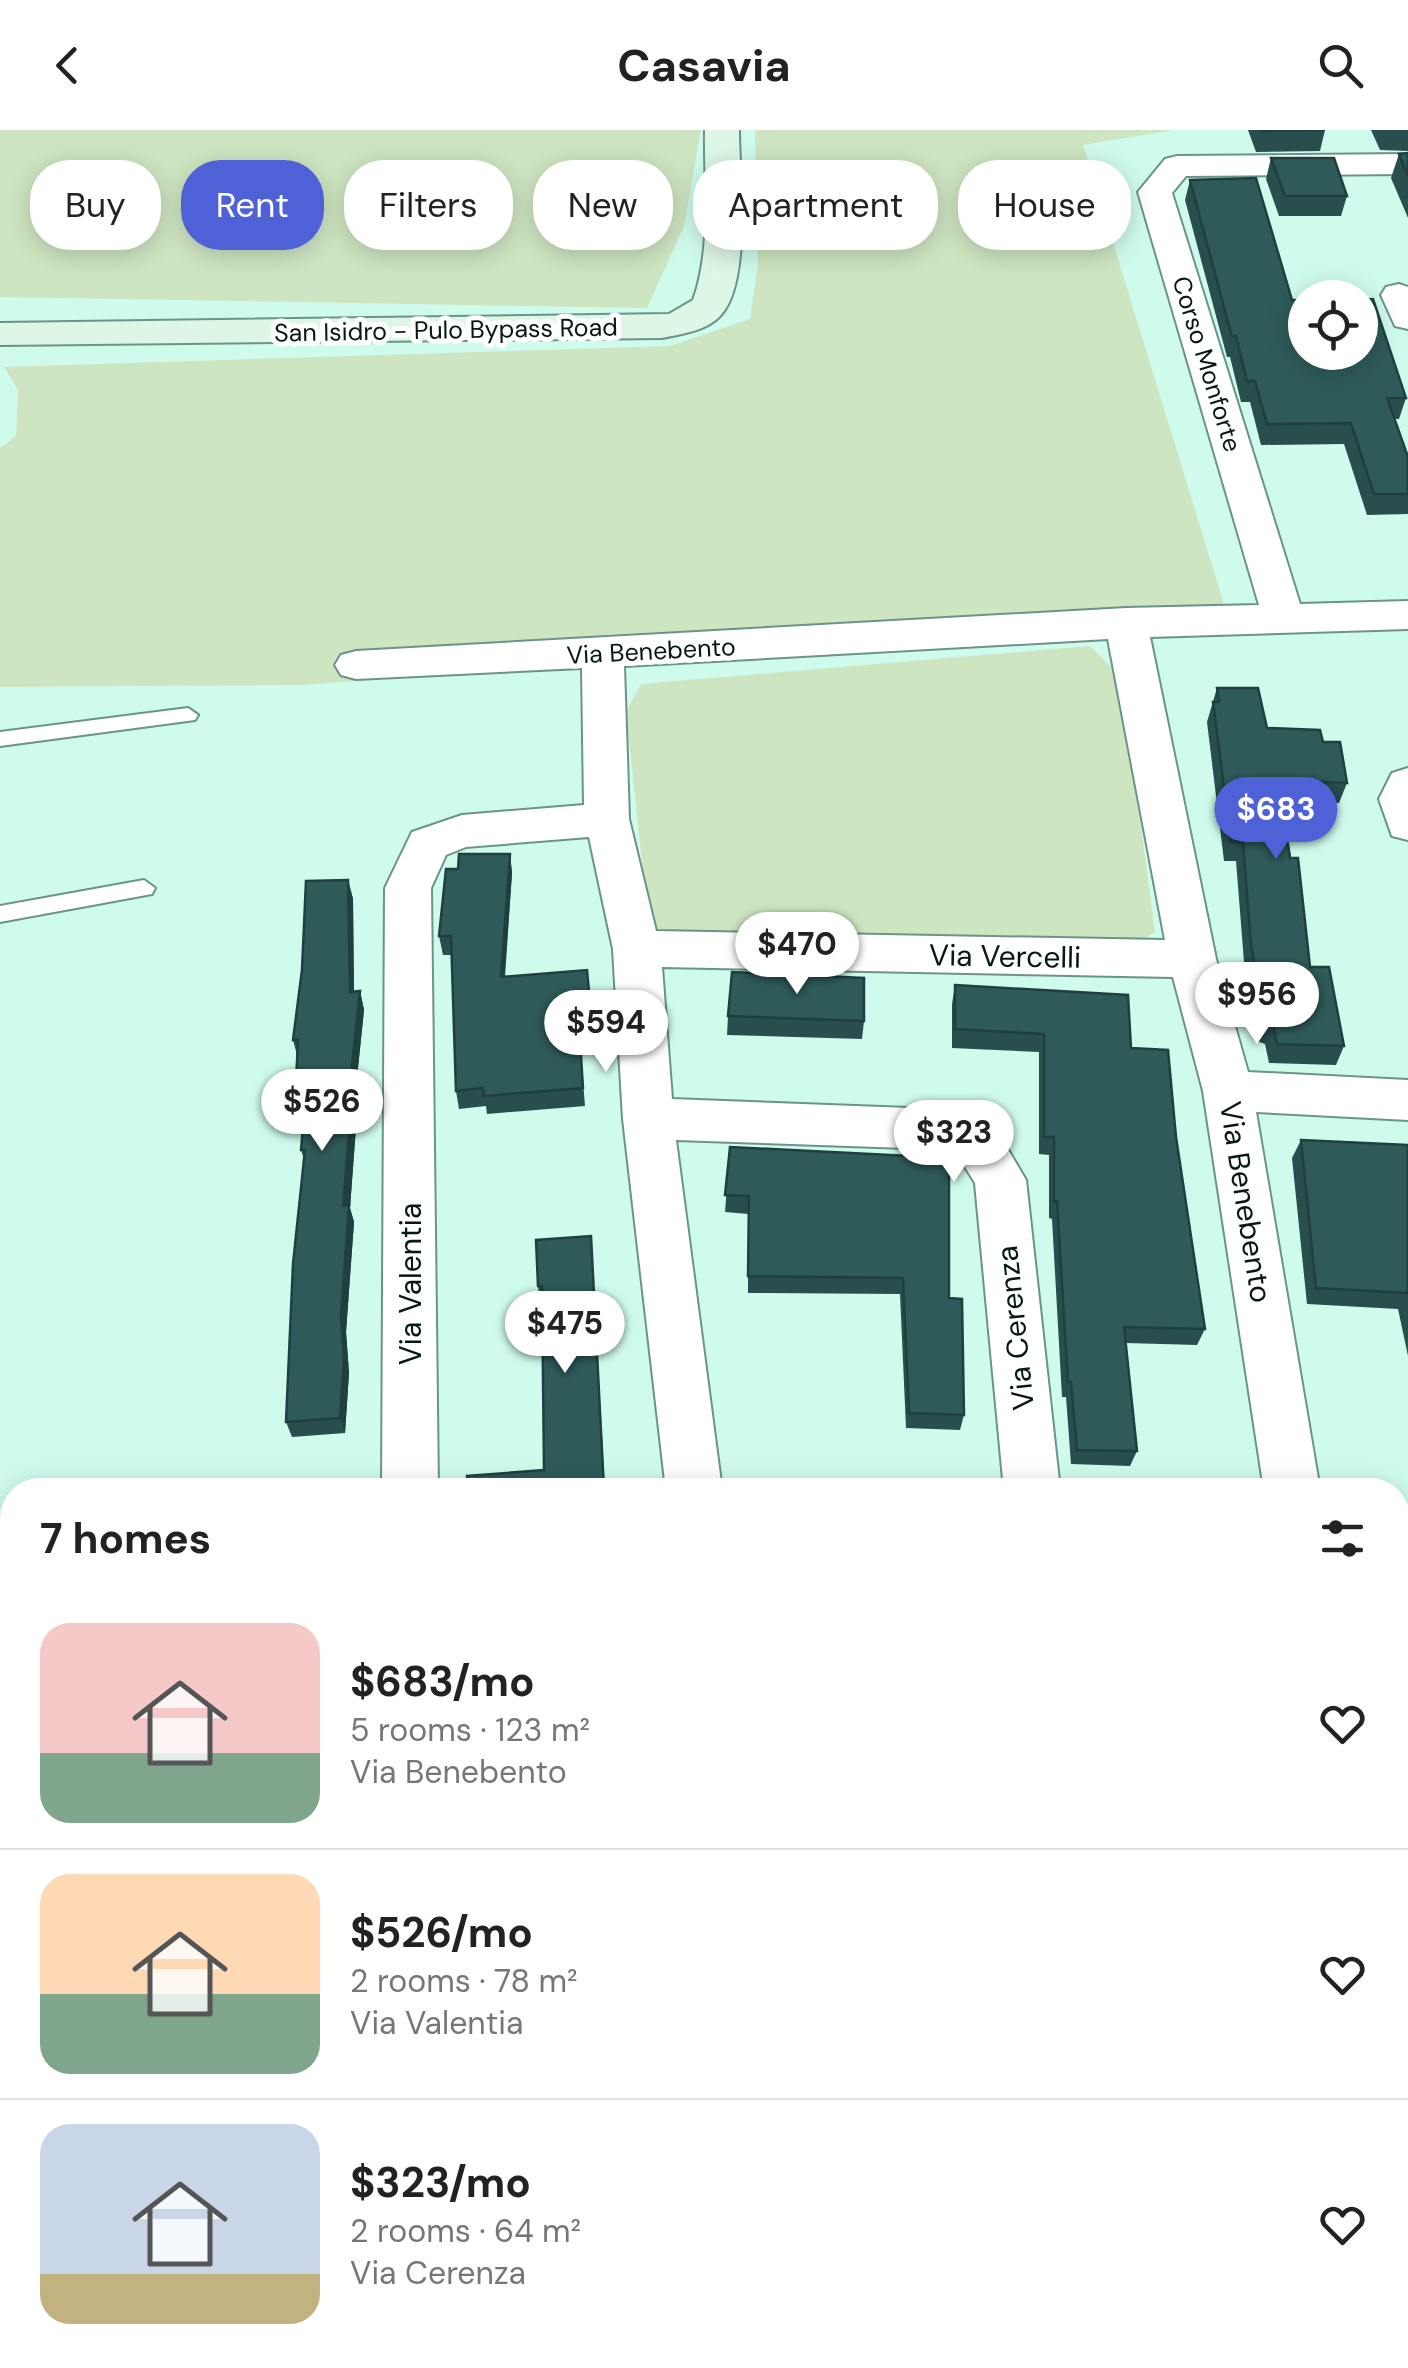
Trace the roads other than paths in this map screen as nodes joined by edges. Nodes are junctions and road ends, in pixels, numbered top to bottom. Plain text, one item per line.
1 (722, 130) edge
2 (1408, 164) edge
3 (0, 334) edge
4 (1408, 615) edge
5 (1283, 617) junction
6 (1126, 622) junction
7 (603, 655) junction
8 (356, 664) dead end
9 (188, 715) dead end
10 (0, 739) edge
11 (1408, 784) edge
12 (606, 818) junction
13 (1408, 824) edge
14 (144, 888) dead end
15 (0, 914) edge
16 (637, 950) junction
17 (1192, 959) junction
18 (1228, 1090) junction
19 (1408, 1100) edge
20 (648, 1119) junction
21 (410, 1478) edge
22 (693, 1478) edge
23 (1031, 1478) edge
24 (1290, 1478) edge

1 - 3 street, San Isidro - Pulo Bypass Road
2 - 5 street, Corso Monforte
4 - 5 street, Via Benebento
5 - 6 street, Via Benebento
6 - 7 street, Via Benebento
6 - 17 street, Via Benebento
7 - 8 street, Via Benebento
7 - 12 street
9 - 10 lane
11 - 13 street
12 - 16 street
12 - 21 street, Via Valentia
14 - 15 lane
16 - 17 street, Via Vercelli
16 - 20 street
17 - 18 street, Via Benebento
18 - 19 street
18 - 24 street, Via Benebento
20 - 22 street
20 - 23 street, Via Cerenza

